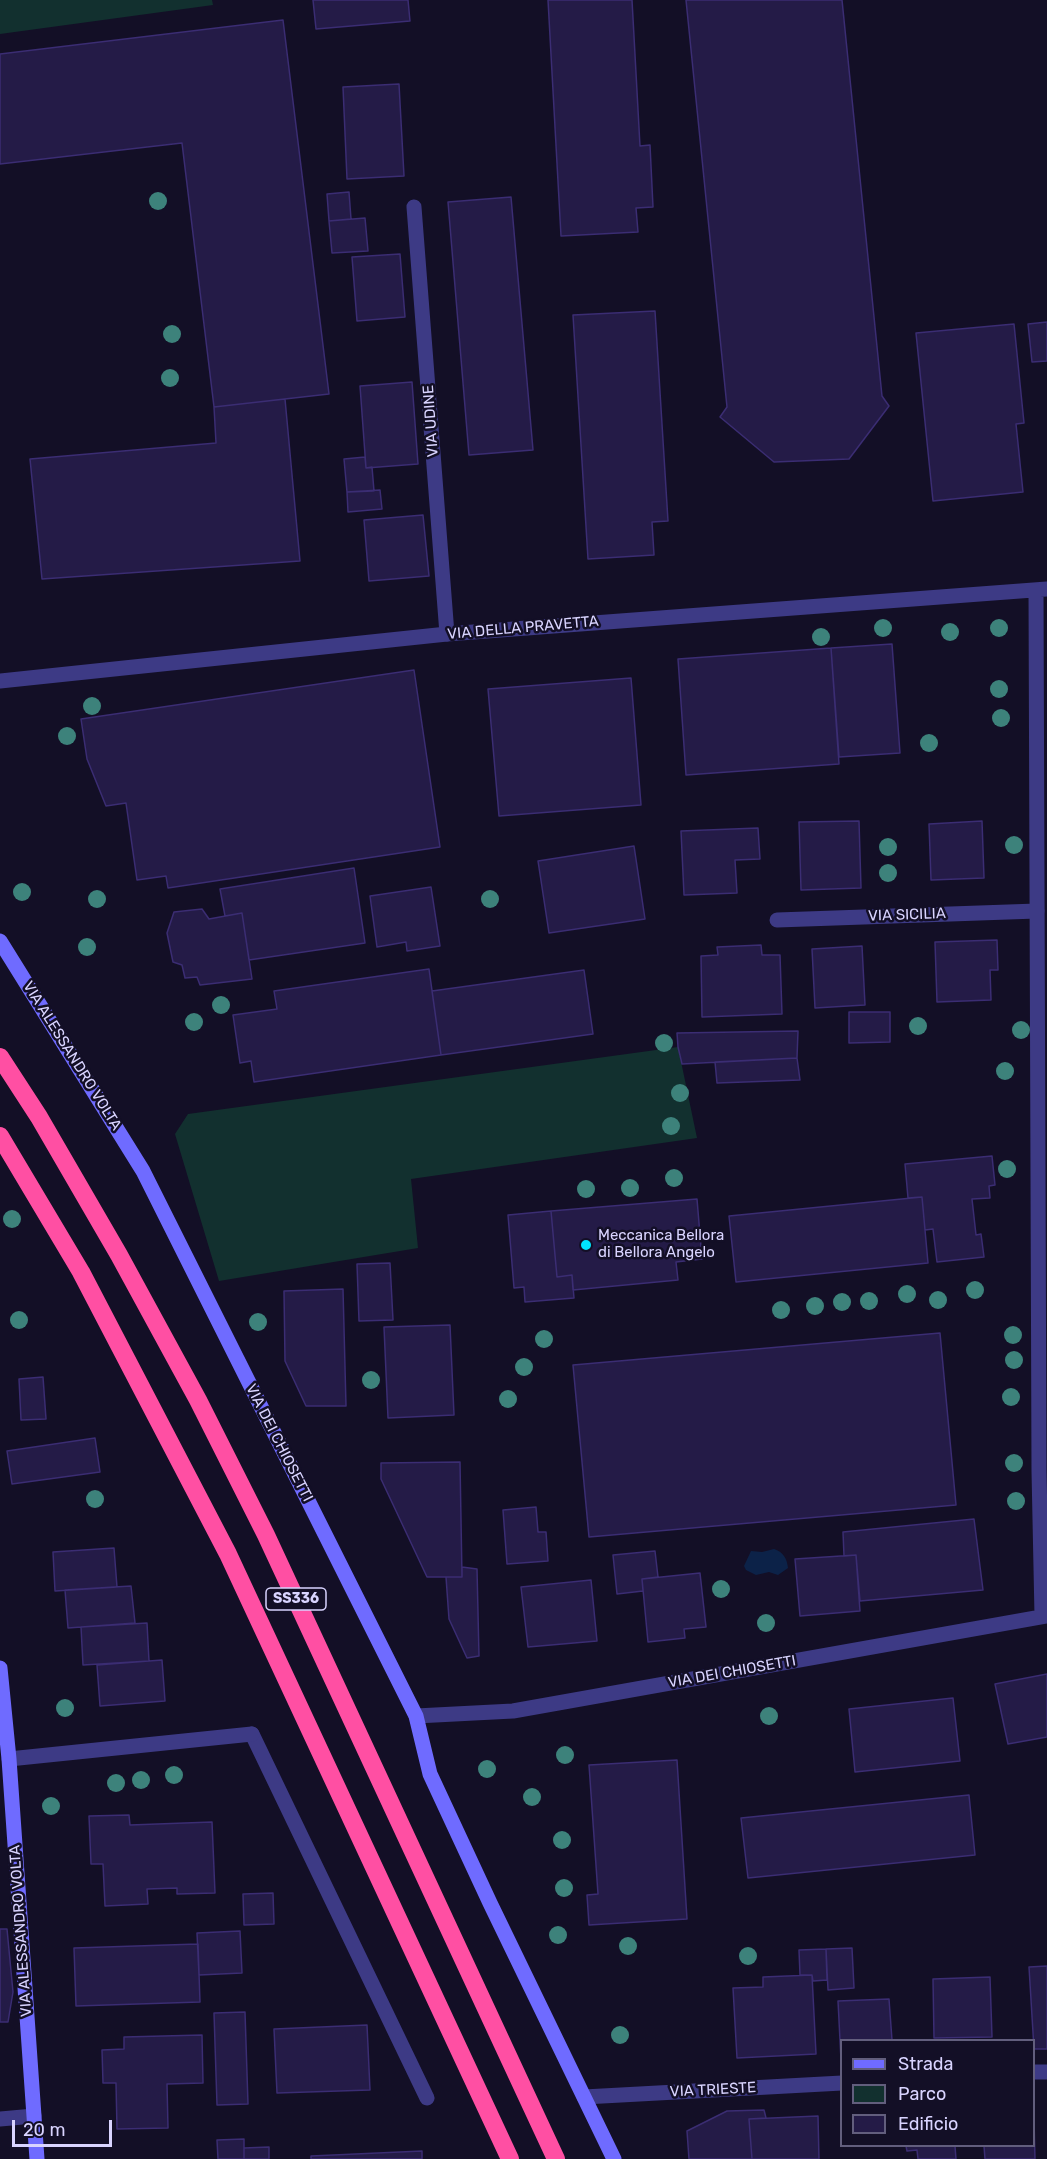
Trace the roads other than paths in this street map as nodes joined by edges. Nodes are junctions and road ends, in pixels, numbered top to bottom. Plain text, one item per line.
1 (414, 207) dead end
2 (1041, 589) edge
3 (447, 634) junction
4 (0, 681) edge
5 (1037, 911) junction
6 (777, 920) dead end
7 (0, 941) edge
8 (0, 1057) edge
9 (0, 1136) edge
10 (143, 1171) joint
11 (1043, 1471) edge
12 (1044, 1616) edge
13 (0, 1668) edge
14 (416, 1716) junction
15 (9, 1759) junction
16 (840, 2083) edge
17 (584, 2097) junction
18 (427, 2098) dead end
19 (34, 2116) junction
20 (0, 2119) edge
21 (37, 2159) edge
22 (510, 2159) edge
23 (556, 2159) edge
24 (614, 2159) edge

1 - 3 street, VIA UDINE
2 - 3 street, VIA DELLA PRAVETTA
2 - 5 street
3 - 4 street, VIA DELLA PRAVETTA
5 - 6 street, VIA SICILIA
5 - 11 street
7 - 10 street, VIA ALESSANDRO VOLTA
8 - 23 highway, SS336
9 - 22 highway, SS336
10 - 14 street, VIA DEI CHIOSETTI
11 - 12 street
12 - 14 street, VIA DEI CHIOSETTI
13 - 15 street, VIA ALESSANDRO VOLTA
14 - 17 street, VIA DEI CHIOSETTI
15 - 18 street
15 - 19 street, VIA ALESSANDRO VOLTA
16 - 17 street, VIA TRIESTE
17 - 24 street, VIA DEI CHIOSETTI
19 - 20 street
19 - 21 street, VIA ALESSANDRO VOLTA

